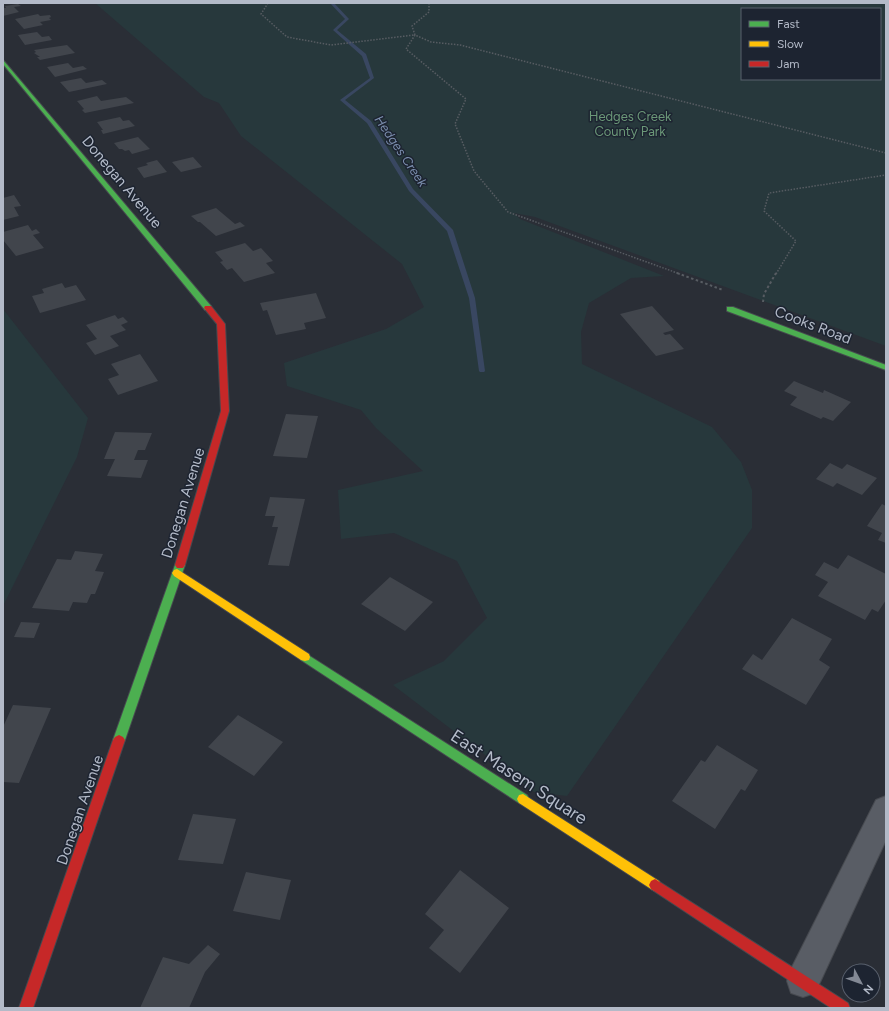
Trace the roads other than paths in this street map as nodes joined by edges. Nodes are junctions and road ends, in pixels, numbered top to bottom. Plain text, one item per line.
1 (3, 61) edge
2 (730, 309) dead end
3 (886, 368) edge
4 (177, 573) junction
5 (886, 810) edge
6 (803, 981) junction
7 (26, 1008) edge
8 (843, 1008) edge

1 - 4 street, Donegan Avenue
2 - 3 street, Cooks Road
4 - 6 street, East Masem Square
4 - 7 street, Donegan Avenue
5 - 6 street
6 - 8 street, East Masem Square

